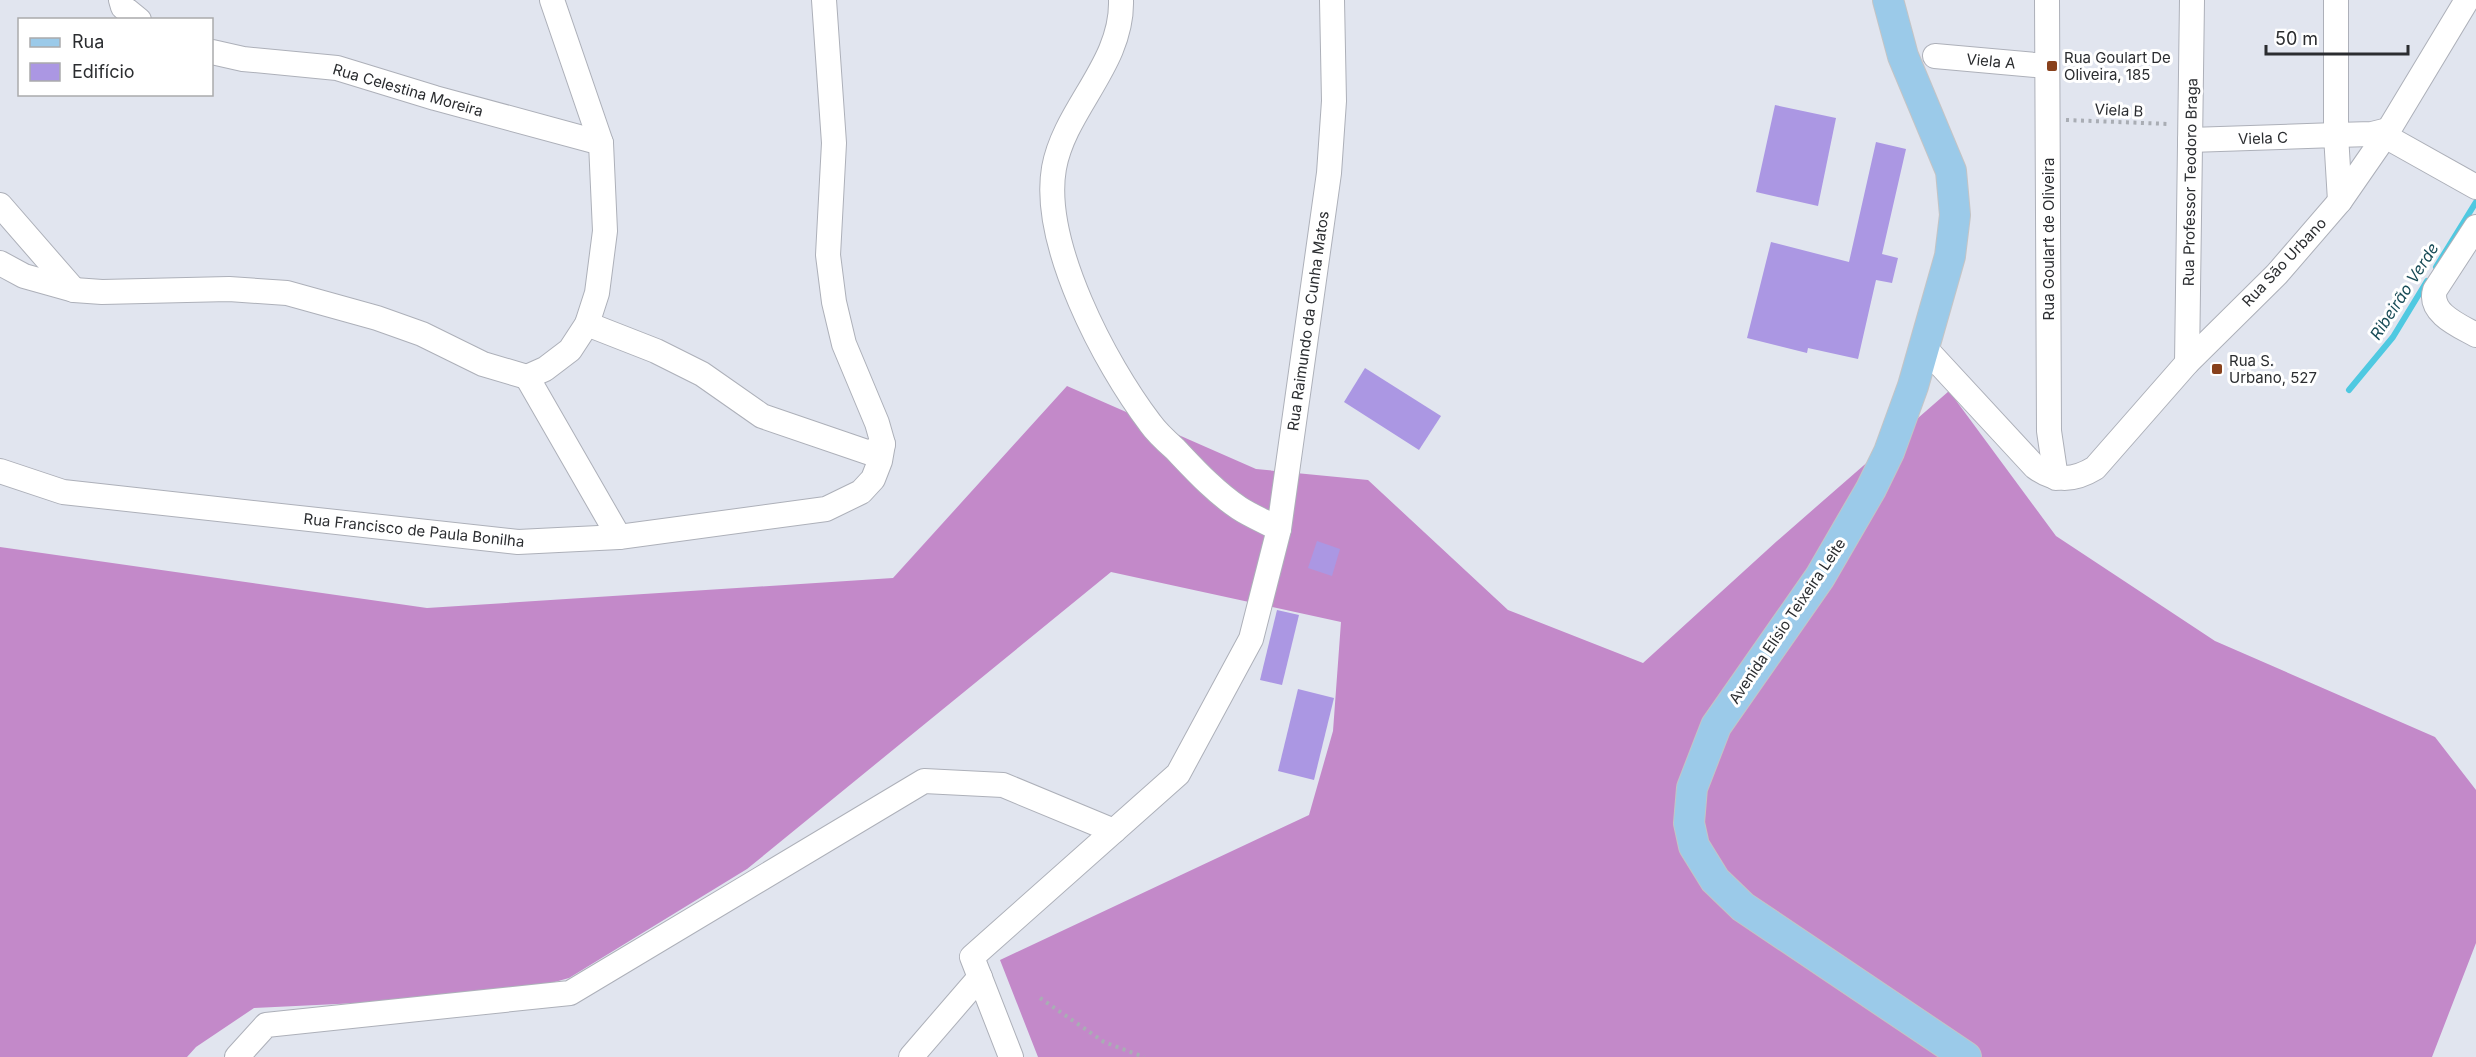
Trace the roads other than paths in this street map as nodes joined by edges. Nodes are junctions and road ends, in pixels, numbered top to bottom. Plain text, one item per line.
1 (552, 0) edge
2 (824, 0) edge
3 (1121, 0) edge
4 (1332, 0) edge
5 (1888, 0) edge
6 (2047, 0) edge
7 (2192, 0) edge
8 (2336, 0) edge
9 (2467, 0) edge
10 (213, 52) edge
11 (1935, 56) dead end
12 (2046, 66) junction
13 (2190, 133) junction
14 (2386, 133) junction
15 (2336, 135) junction
16 (601, 143) junction
17 (2476, 187) edge
18 (2340, 201) junction
19 (0, 205) edge
20 (2476, 227) edge
21 (0, 263) edge
22 (74, 290) junction
23 (587, 324) junction
24 (2476, 335) edge
25 (1924, 347) junction
26 (2187, 363) junction
27 (527, 377) junction
28 (882, 452) junction
29 (0, 471) edge
30 (2056, 478) junction
31 (1279, 529) junction
32 (619, 537) junction
33 (1114, 831) junction
34 (980, 977) junction
35 (237, 1057) edge
36 (911, 1057) edge
37 (1011, 1057) edge
38 (1966, 1057) edge

1 - 16 street
2 - 28 street
3 - 31 street
4 - 31 street, Rua Raimundo da Cunha Matos
5 - 25 main road, Avenida Elísio Teixeira Leite
6 - 12 street, Rua Goulart de Oliveira
7 - 13 street, Rua Professor Teodoro Braga
8 - 15 street
9 - 14 street, Rua São Urbano
10 - 16 street, Rua Celestina Moreira
11 - 12 street, Viela A
12 - 30 street, Rua Goulart de Oliveira
13 - 15 street, Viela C
13 - 26 street, Rua Professor Teodoro Braga
14 - 15 street, Viela C
14 - 17 street
14 - 18 street, Rua São Urbano
15 - 18 street
16 - 23 street
18 - 26 street, Rua São Urbano
19 - 22 street
20 - 24 street
21 - 22 street
22 - 27 street
23 - 27 street
23 - 28 street
25 - 30 street
25 - 38 main road, Avenida Elísio Teixeira Leite
26 - 30 street, Rua São Urbano
27 - 32 street
28 - 32 street, Rua Francisco de Paula Bonilha
29 - 32 street, Rua Francisco de Paula Bonilha
31 - 33 street, Rua Raimundo da Cunha Matos
33 - 34 street, Rua Raimundo da Cunha Matos
33 - 35 street
34 - 36 street
34 - 37 street

